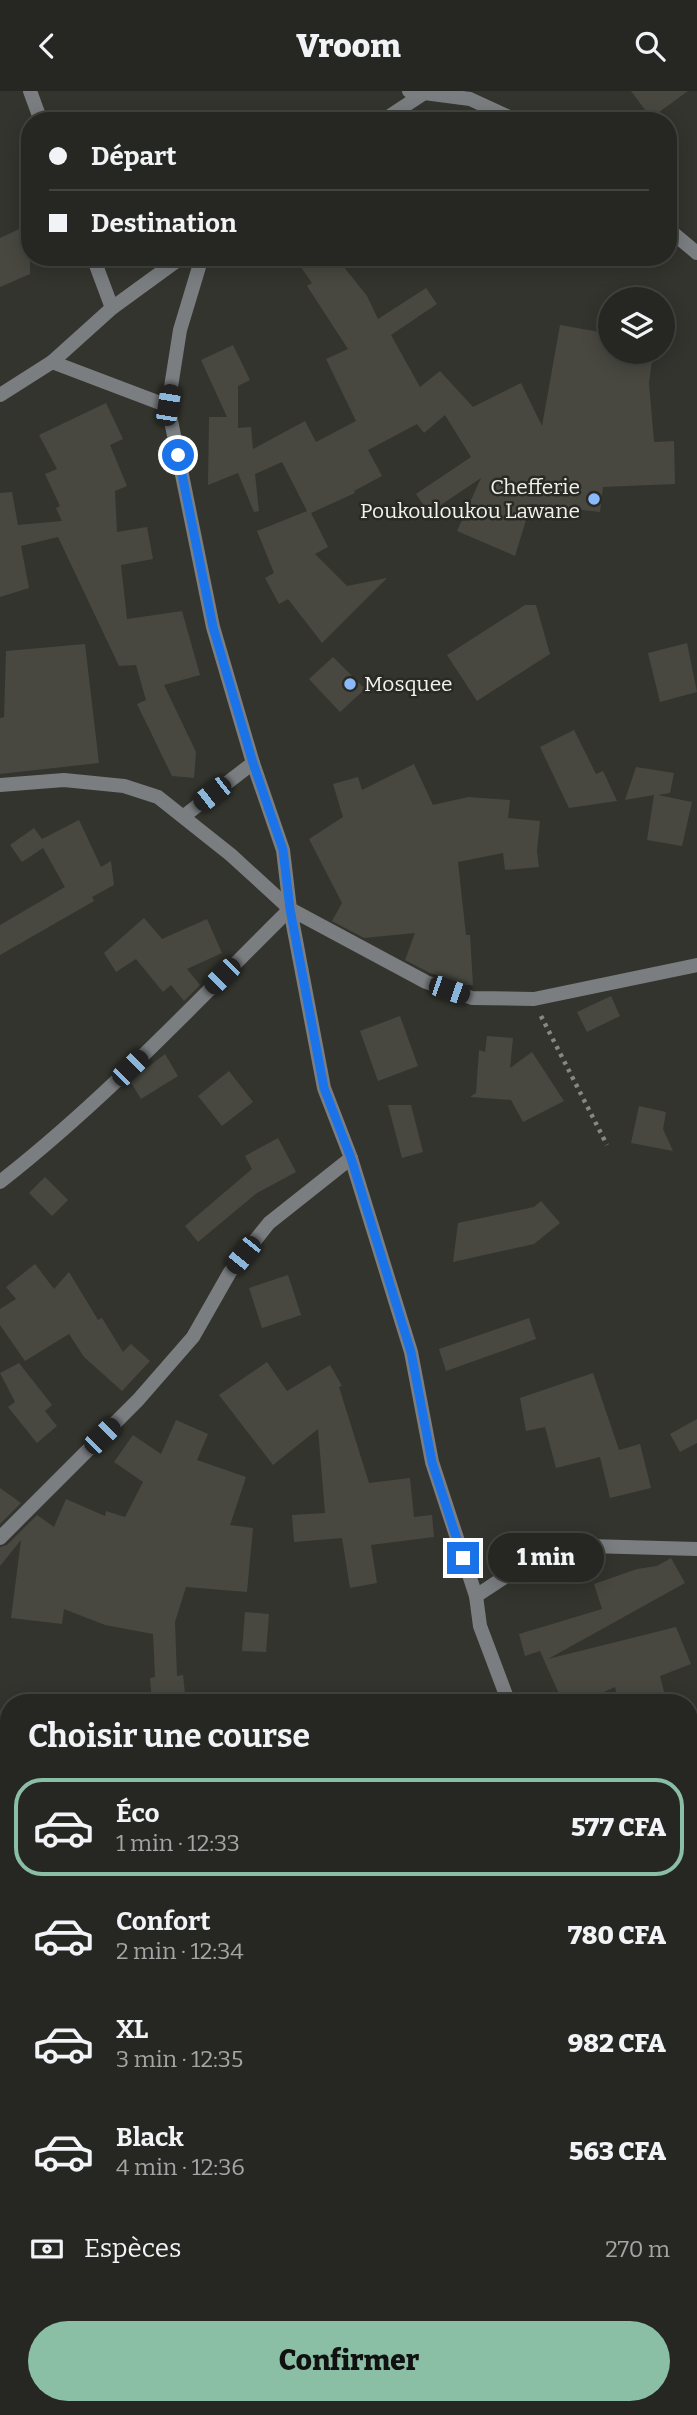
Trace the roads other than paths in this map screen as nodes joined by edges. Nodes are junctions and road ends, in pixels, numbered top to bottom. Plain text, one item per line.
1 (30, 91) edge
2 (419, 92) edge
3 (38, 112) edge
4 (393, 112) edge
5 (498, 112) edge
6 (677, 236) edge
7 (697, 253) edge
8 (96, 266) edge
9 (170, 266) edge
10 (199, 266) edge
11 (112, 308) junction
12 (52, 362) junction
13 (0, 395) edge
14 (168, 405) junction
15 (253, 763) junction
16 (0, 785) edge
17 (184, 816) junction
18 (290, 909) junction
19 (697, 965) edge
20 (351, 1158) junction
21 (0, 1182) edge
22 (0, 1538) edge
23 (696, 1548) edge
24 (477, 1596) junction
25 (506, 1694) edge

1 - 3 street
2 - 4 street
2 - 5 street
6 - 7 street
8 - 11 street
9 - 11 street
10 - 14 street
11 - 12 street
12 - 13 street
12 - 14 street
14 - 15 street
15 - 17 street
15 - 18 street
16 - 17 street
17 - 18 street
18 - 19 street
18 - 20 street
18 - 21 street
20 - 22 street
20 - 24 street
23 - 24 street
24 - 25 street

